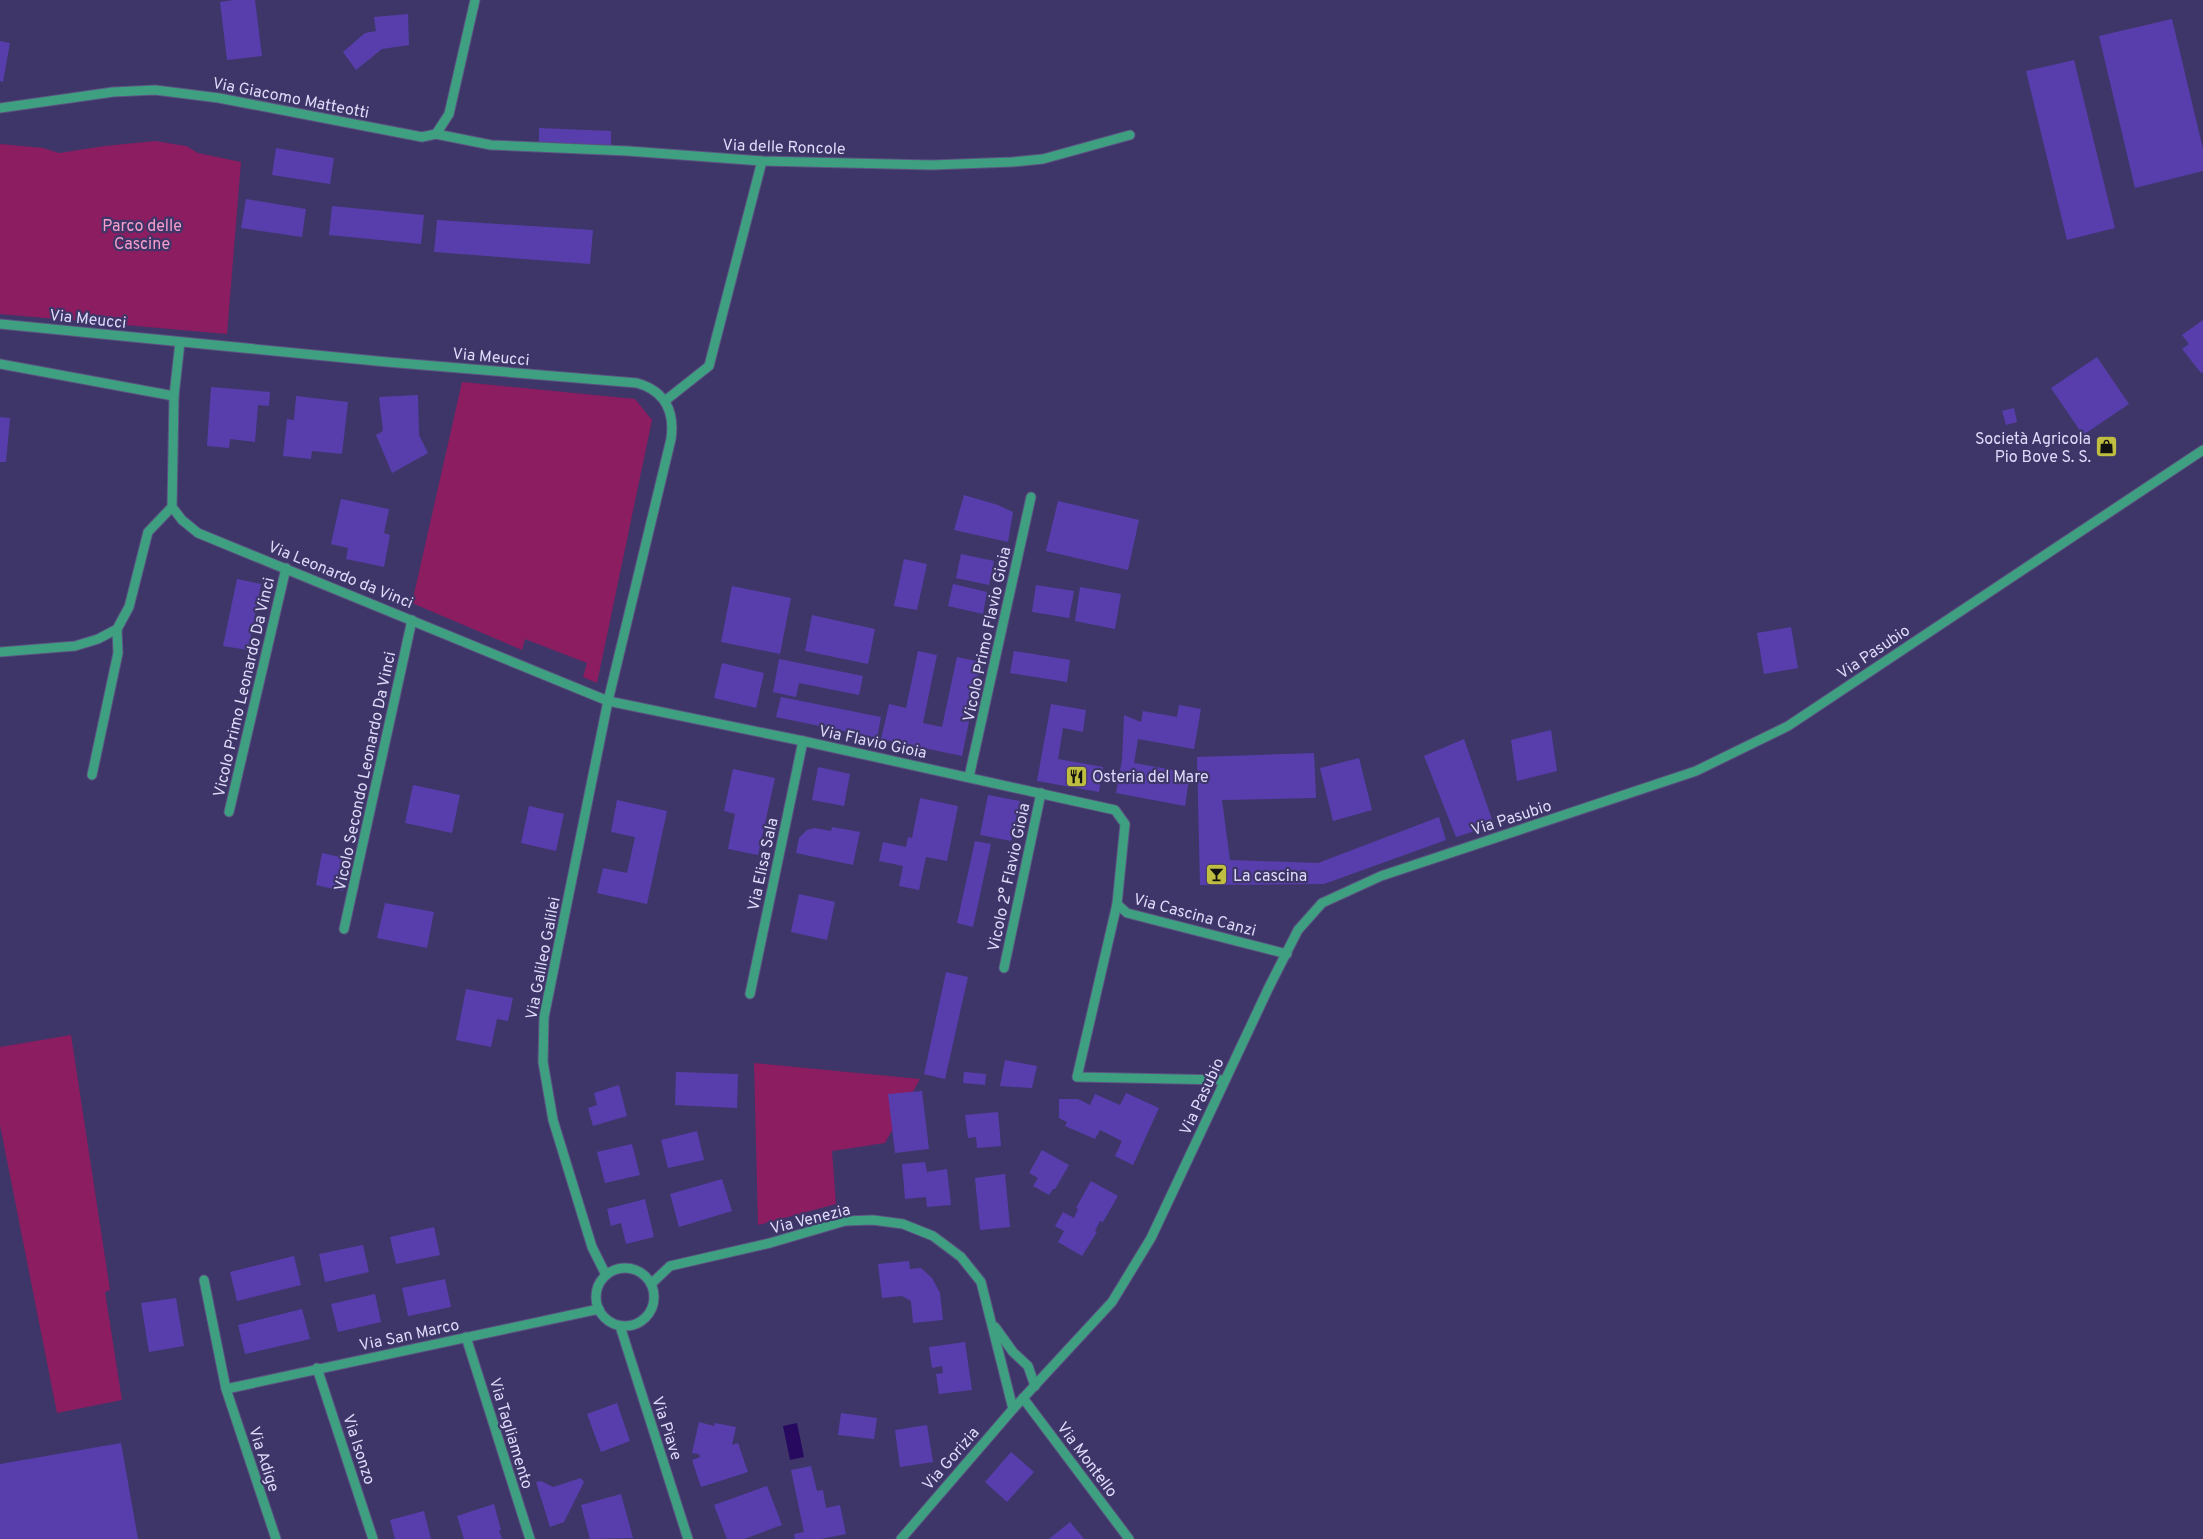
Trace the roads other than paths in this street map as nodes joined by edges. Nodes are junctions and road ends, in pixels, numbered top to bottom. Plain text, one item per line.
1 (475, 0) edge
2 (0, 108) edge
3 (436, 134) junction
4 (1130, 135) dead end
5 (762, 162) junction
6 (0, 324) edge
7 (180, 342) junction
8 (0, 364) edge
9 (174, 396) junction
10 (666, 400) junction
11 (2203, 450) edge
12 (1031, 496) dead end
13 (172, 507) junction
14 (286, 568) junction
15 (412, 620) junction
16 (117, 628) junction
17 (0, 652) edge
18 (608, 701) junction
19 (803, 741) junction
20 (92, 775) dead end
21 (969, 778) junction
22 (1041, 793) junction
23 (229, 812) dead end
24 (1125, 824) joint
25 (1117, 904) junction
26 (344, 928) dead end
27 (1287, 954) junction
28 (1004, 968) dead end
29 (750, 994) dead end
30 (1225, 1080) junction
31 (606, 1275) junction
32 (204, 1280) dead end
33 (651, 1284) junction
34 (598, 1309) junction
35 (992, 1323) junction
36 (620, 1326) junction
37 (466, 1337) junction
38 (317, 1368) junction
39 (1035, 1386) junction
40 (226, 1389) junction
41 (1023, 1398) junction
42 (1013, 1409) junction
43 (276, 1539) edge
44 (373, 1539) edge
45 (530, 1539) edge
46 (688, 1539) edge
47 (901, 1539) edge
48 (1130, 1539) edge

1 - 3 street
2 - 3 street, Via Giacomo Matteotti
3 - 5 street, Via delle Roncole
4 - 5 street, Via delle Roncole
5 - 10 street
6 - 7 street, Via Meucci
7 - 9 street
7 - 10 street, Via Meucci
8 - 9 street
9 - 13 street
10 - 18 street
11 - 27 street, Via Pasubio
12 - 21 street, Vicolo Primo Flavio Gioia
13 - 14 street, Via Leonardo da Vinci
13 - 16 street
14 - 15 street, Via Leonardo da Vinci
14 - 23 street, Vicolo Primo Leonardo Da Vinci
15 - 18 street, Via Leonardo da Vinci
15 - 26 street, Vicolo Secondo Leonardo Da Vinci
16 - 17 street
16 - 20 street
18 - 19 street, Via Flavio Gioia
18 - 31 street, Via Galileo Galilei
19 - 21 street, Via Flavio Gioia
19 - 29 street, Via Elisa Sala
21 - 22 street, Via Flavio Gioia
22 - 24 street, Via Flavio Gioia
22 - 28 street, Vicolo 2° Flavio Gioia
24 - 25 street, Via Cascina Canzi
25 - 27 street, Via Cascina Canzi
25 - 30 street
27 - 30 street, Via Pasubio
30 - 39 street, Via Pasubio
31 - 33 street
31 - 34 street
32 - 40 street, Via Adige
33 - 35 street, Via Venezia
33 - 36 street
34 - 36 street
34 - 37 street, Via San Marco
35 - 39 street, Via Venezia
35 - 42 street, Via Venezia
36 - 46 street, Via Piave
37 - 38 street, Via San Marco
37 - 45 street, Via Tagliamento
38 - 40 street, Via San Marco
38 - 44 street, Via Isonzo
39 - 41 street, Via Pasubio
40 - 43 street, Via Adige
41 - 42 street, Via Gorizia
41 - 48 street, Via Montello
42 - 47 street, Via Gorizia

